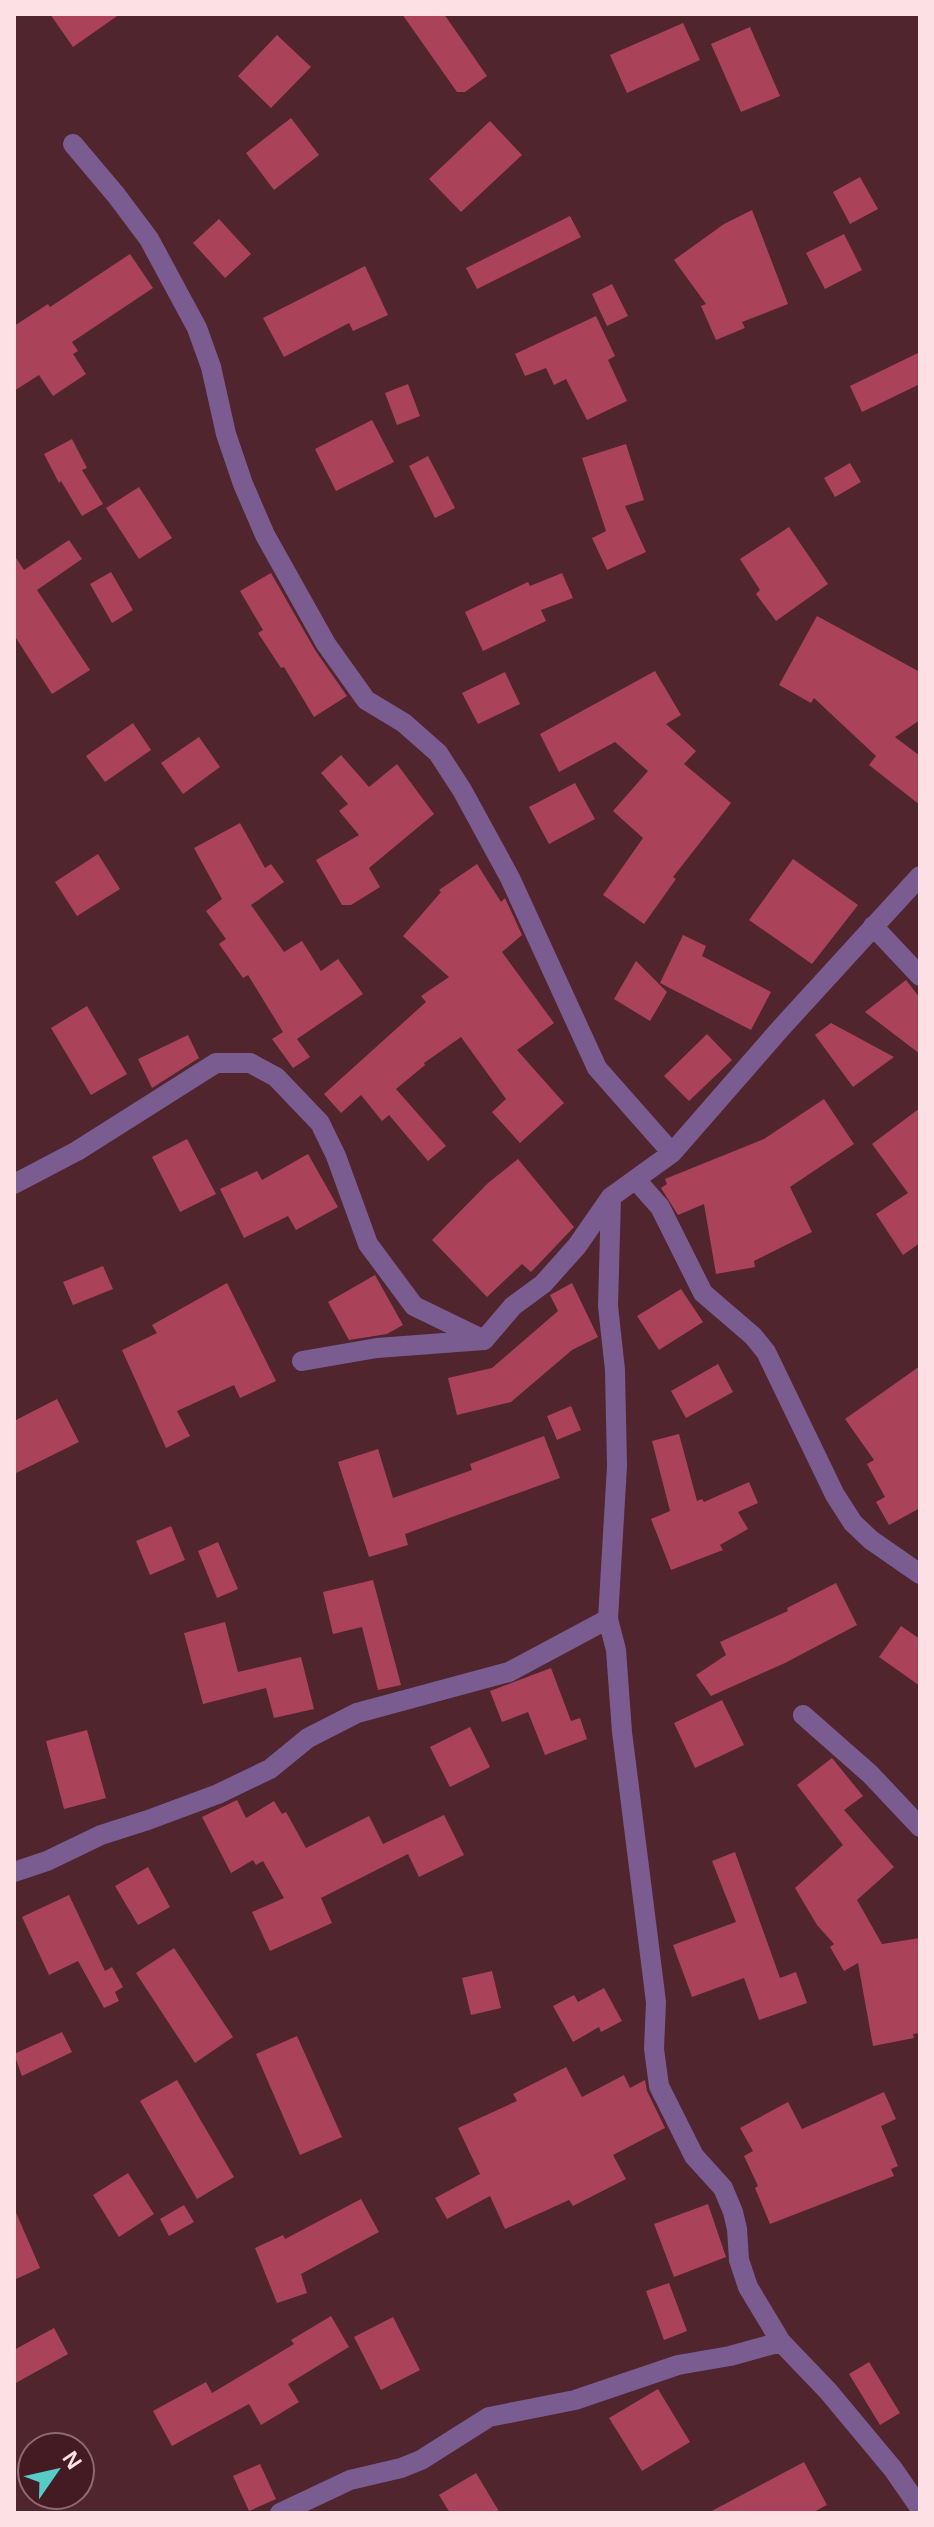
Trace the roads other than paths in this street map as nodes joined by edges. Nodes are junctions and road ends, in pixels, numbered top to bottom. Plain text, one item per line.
1 (73, 144) dead end
2 (920, 876) edge
3 (873, 926) junction
4 (920, 976) edge
5 (672, 1153) junction
6 (636, 1180) junction
7 (14, 1184) edge
8 (611, 1197) junction
9 (484, 1340) junction
10 (302, 1361) dead end
11 (920, 1574) edge
12 (608, 1619) junction
13 (803, 1715) dead end
14 (920, 1827) edge
15 (14, 1872) edge
16 (781, 2342) junction
17 (920, 2508) edge
18 (280, 2513) edge

1 - 5 street
2 - 3 street
3 - 4 street
3 - 5 street
5 - 6 street
6 - 8 street
6 - 11 street
7 - 9 street
8 - 9 street
8 - 12 street
9 - 10 street
12 - 15 street
12 - 16 street
13 - 14 street
16 - 17 street
16 - 18 street

